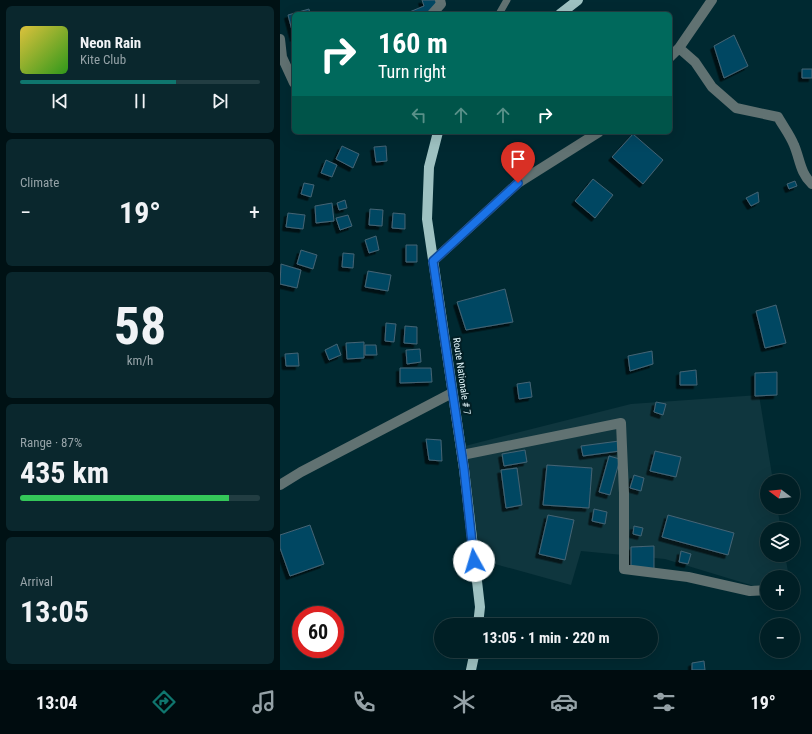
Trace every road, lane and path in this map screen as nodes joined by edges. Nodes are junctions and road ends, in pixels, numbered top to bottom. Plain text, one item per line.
1 (440, 0) edge
2 (507, 0) edge
3 (578, 0) edge
4 (712, 0) edge
5 (434, 12) edge
6 (500, 12) edge
7 (563, 12) edge
8 (280, 39) edge
9 (679, 48) junction
10 (672, 55) edge
11 (292, 79) edge
12 (437, 134) edge
13 (596, 134) edge
14 (812, 184) edge
15 (433, 261) junction
16 (452, 393) junction
17 (462, 455) junction
18 (280, 485) edge
19 (760, 590) edge
20 (479, 618) edge
21 (474, 658) edge
22 (471, 670) edge

1 - 5 street
2 - 6 lane
3 - 7 main road
4 - 9 street
8 - 11 street
9 - 10 street
9 - 14 street
12 - 15 main road, Route Nationale # 7
13 - 15 street
15 - 16 main road, Route Nationale # 7
16 - 17 main road, Route Nationale # 7
16 - 18 street
17 - 19 street
17 - 20 main road, Route Nationale # 7
21 - 22 main road

